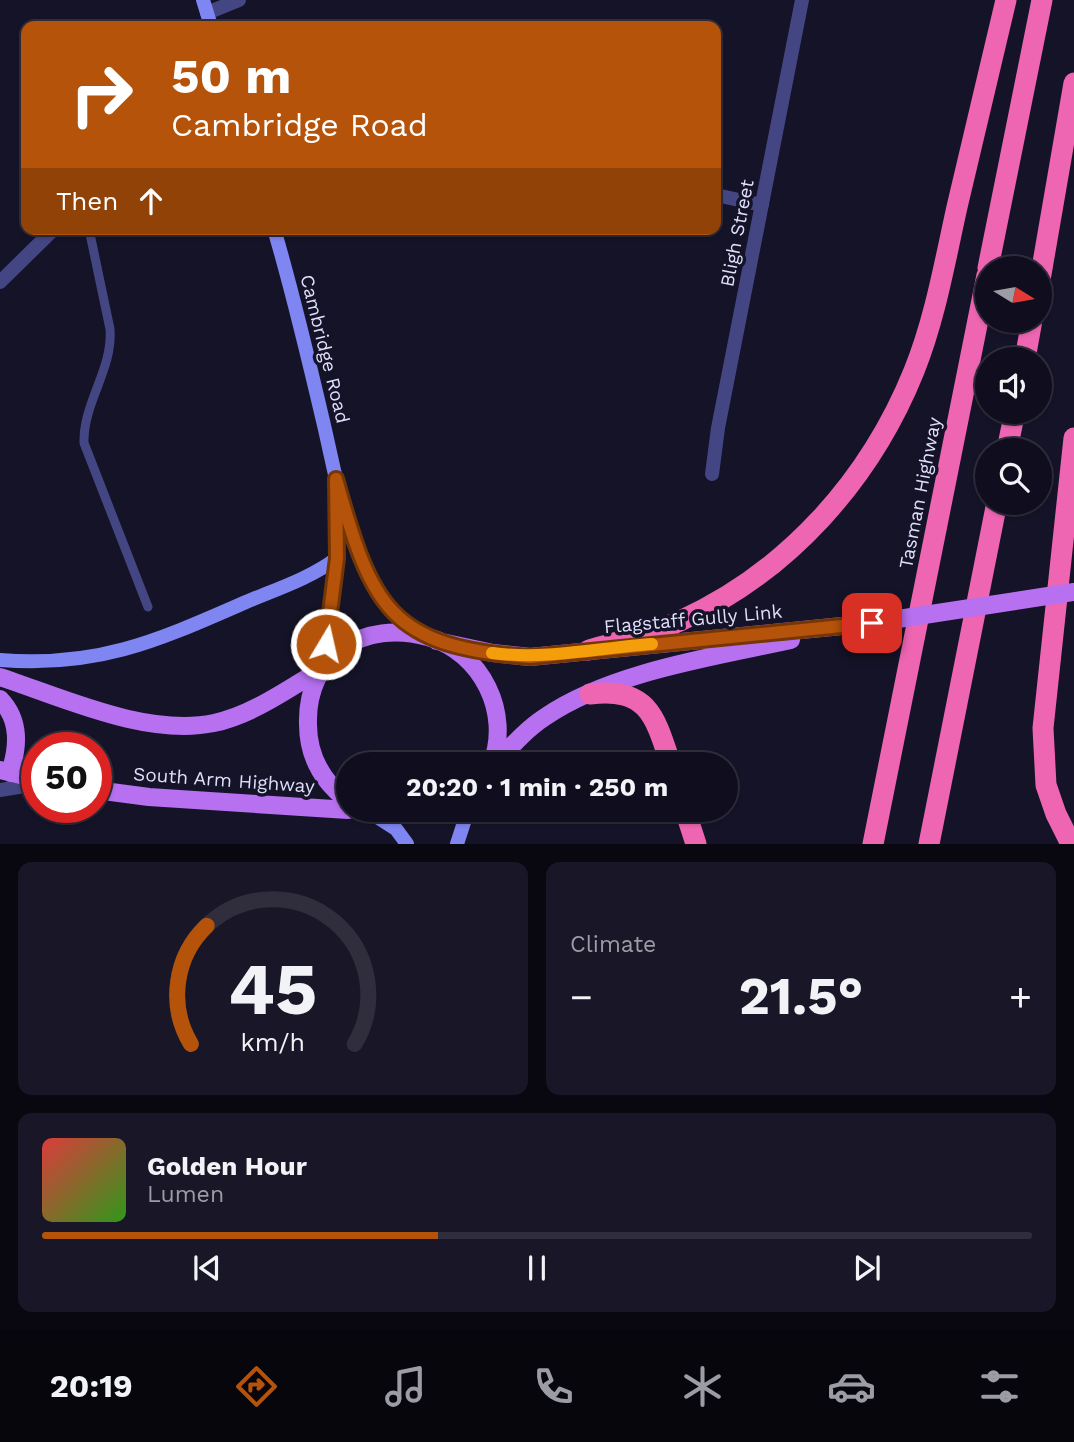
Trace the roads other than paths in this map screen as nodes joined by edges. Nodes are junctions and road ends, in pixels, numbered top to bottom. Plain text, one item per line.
1 (239, 0) edge
2 (802, 0) edge
3 (1006, 0) edge
4 (1042, 0) edge
5 (207, 13) edge
6 (1074, 83) edge
7 (721, 196) edge
8 (762, 205) junction
9 (48, 235) edge
10 (90, 235) edge
11 (276, 235) edge
12 (990, 256) edge
13 (1044, 256) edge
14 (0, 282) edge
15 (975, 333) edge
16 (1074, 438) edge
17 (712, 474) dead end
18 (336, 479) junction
19 (994, 515) edge
20 (337, 558) junction
21 (1074, 592) edge
22 (148, 607) dead end
23 (872, 623) junction
24 (433, 639) junction
25 (589, 650) junction
26 (0, 660) edge
27 (23, 661) junction
28 (0, 666) edge
29 (321, 669) junction
30 (0, 677) edge
31 (590, 694) junction
32 (0, 699) edge
33 (495, 752) edge
34 (506, 752) edge
35 (666, 752) edge
36 (2, 780) edge
37 (21, 781) edge
38 (336, 790) edge
39 (112, 792) edge
40 (336, 809) edge
41 (383, 822) edge
42 (464, 822) edge
43 (689, 822) edge
44 (407, 844) edge
45 (457, 844) edge
46 (696, 844) edge
47 (873, 844) edge
48 (929, 844) edge
49 (1071, 844) edge

1 - 5 street
2 - 8 street, Bligh Street
3 - 25 highway
4 - 12 highway
6 - 13 highway
7 - 8 street
8 - 17 street, Bligh Street
9 - 14 street
10 - 22 lane
11 - 18 main road, Cambridge Road
15 - 47 highway, Tasman Highway
16 - 49 highway
18 - 20 main road, Cambridge Road
18 - 24 main road, Cambridge Road
19 - 48 highway
20 - 27 main road
20 - 29 main road, Cambridge Road
21 - 23 main road, Flagstaff Gully Link, bridge
23 - 25 main road, Flagstaff Gully Link
23 - 31 main road, Flagstaff Gully Link
24 - 25 main road, Flagstaff Gully Link
24 - 29 main road, Flagstaff Gully Link
24 - 33 main road
26 - 27 main road
27 - 28 main road
29 - 30 main road
29 - 38 main road
31 - 34 main road, Flagstaff Gully Link
31 - 35 highway
32 - 36 main road
36 - 37 main road
39 - 40 main road, South Arm Highway
41 - 44 main road
42 - 45 main road
43 - 46 highway

